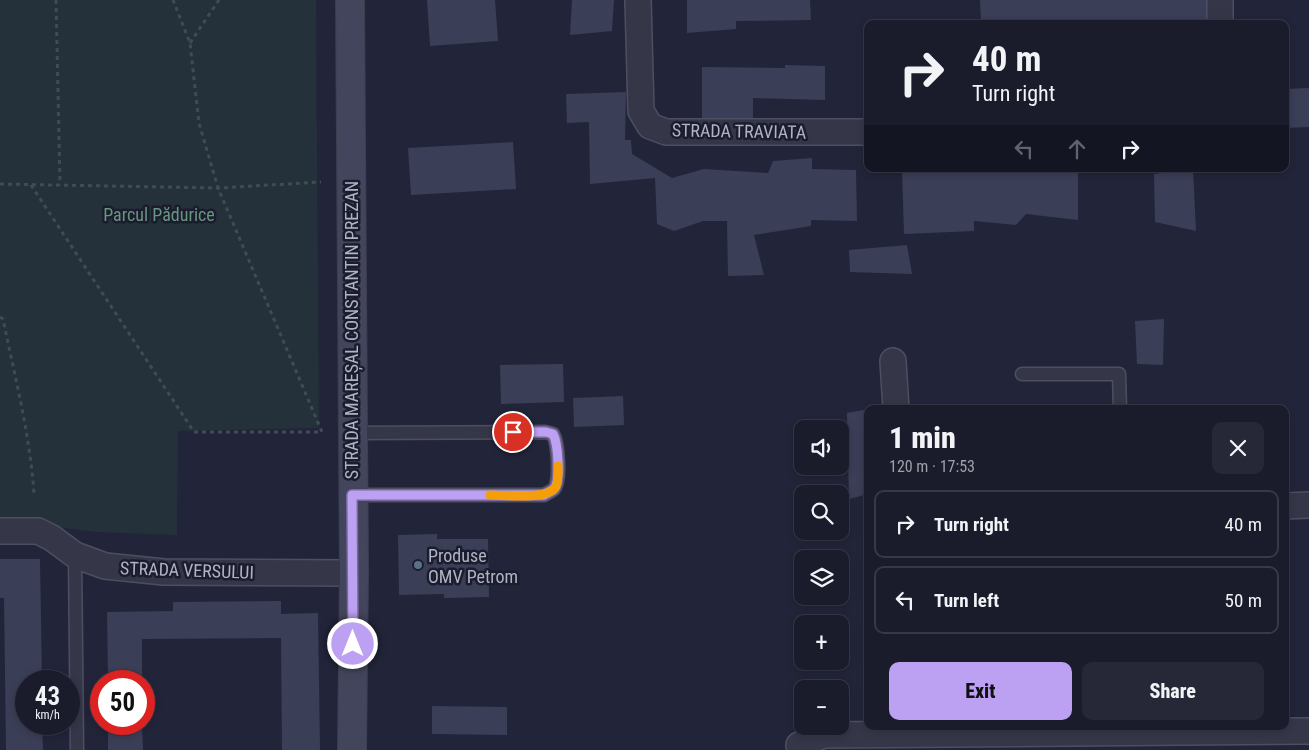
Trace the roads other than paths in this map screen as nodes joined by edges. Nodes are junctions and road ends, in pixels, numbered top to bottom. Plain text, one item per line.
1 (350, 0) edge
2 (638, 0) edge
3 (1220, 0) edge
4 (1220, 20) edge
5 (864, 132) edge
6 (893, 361) dead end
7 (1022, 374) dead end
8 (896, 405) edge
9 (1120, 405) edge
10 (351, 432) junction
11 (352, 495) junction
12 (1309, 505) edge
13 (1289, 506) edge
14 (0, 531) edge
15 (76, 555) junction
16 (354, 573) junction
17 (1309, 732) edge
18 (800, 747) edge
19 (78, 750) edge
20 (352, 750) edge

1 - 10 main road, STRADA MAREȘAL CONSTANTIN PREZAN
2 - 5 street, STRADA TRAVIATA
3 - 4 street
6 - 8 street
7 - 9 lane
10 - 11 main road, STRADA MAREȘAL CONSTANTIN PREZAN
10 - 11 lane
11 - 16 main road, STRADA MAREȘAL CONSTANTIN PREZAN
12 - 13 street
14 - 15 street, STRADA VERSULUI
15 - 16 street, STRADA VERSULUI
15 - 19 lane
16 - 20 main road, STRADA MAREȘAL CONSTANTIN PREZAN
17 - 18 street

